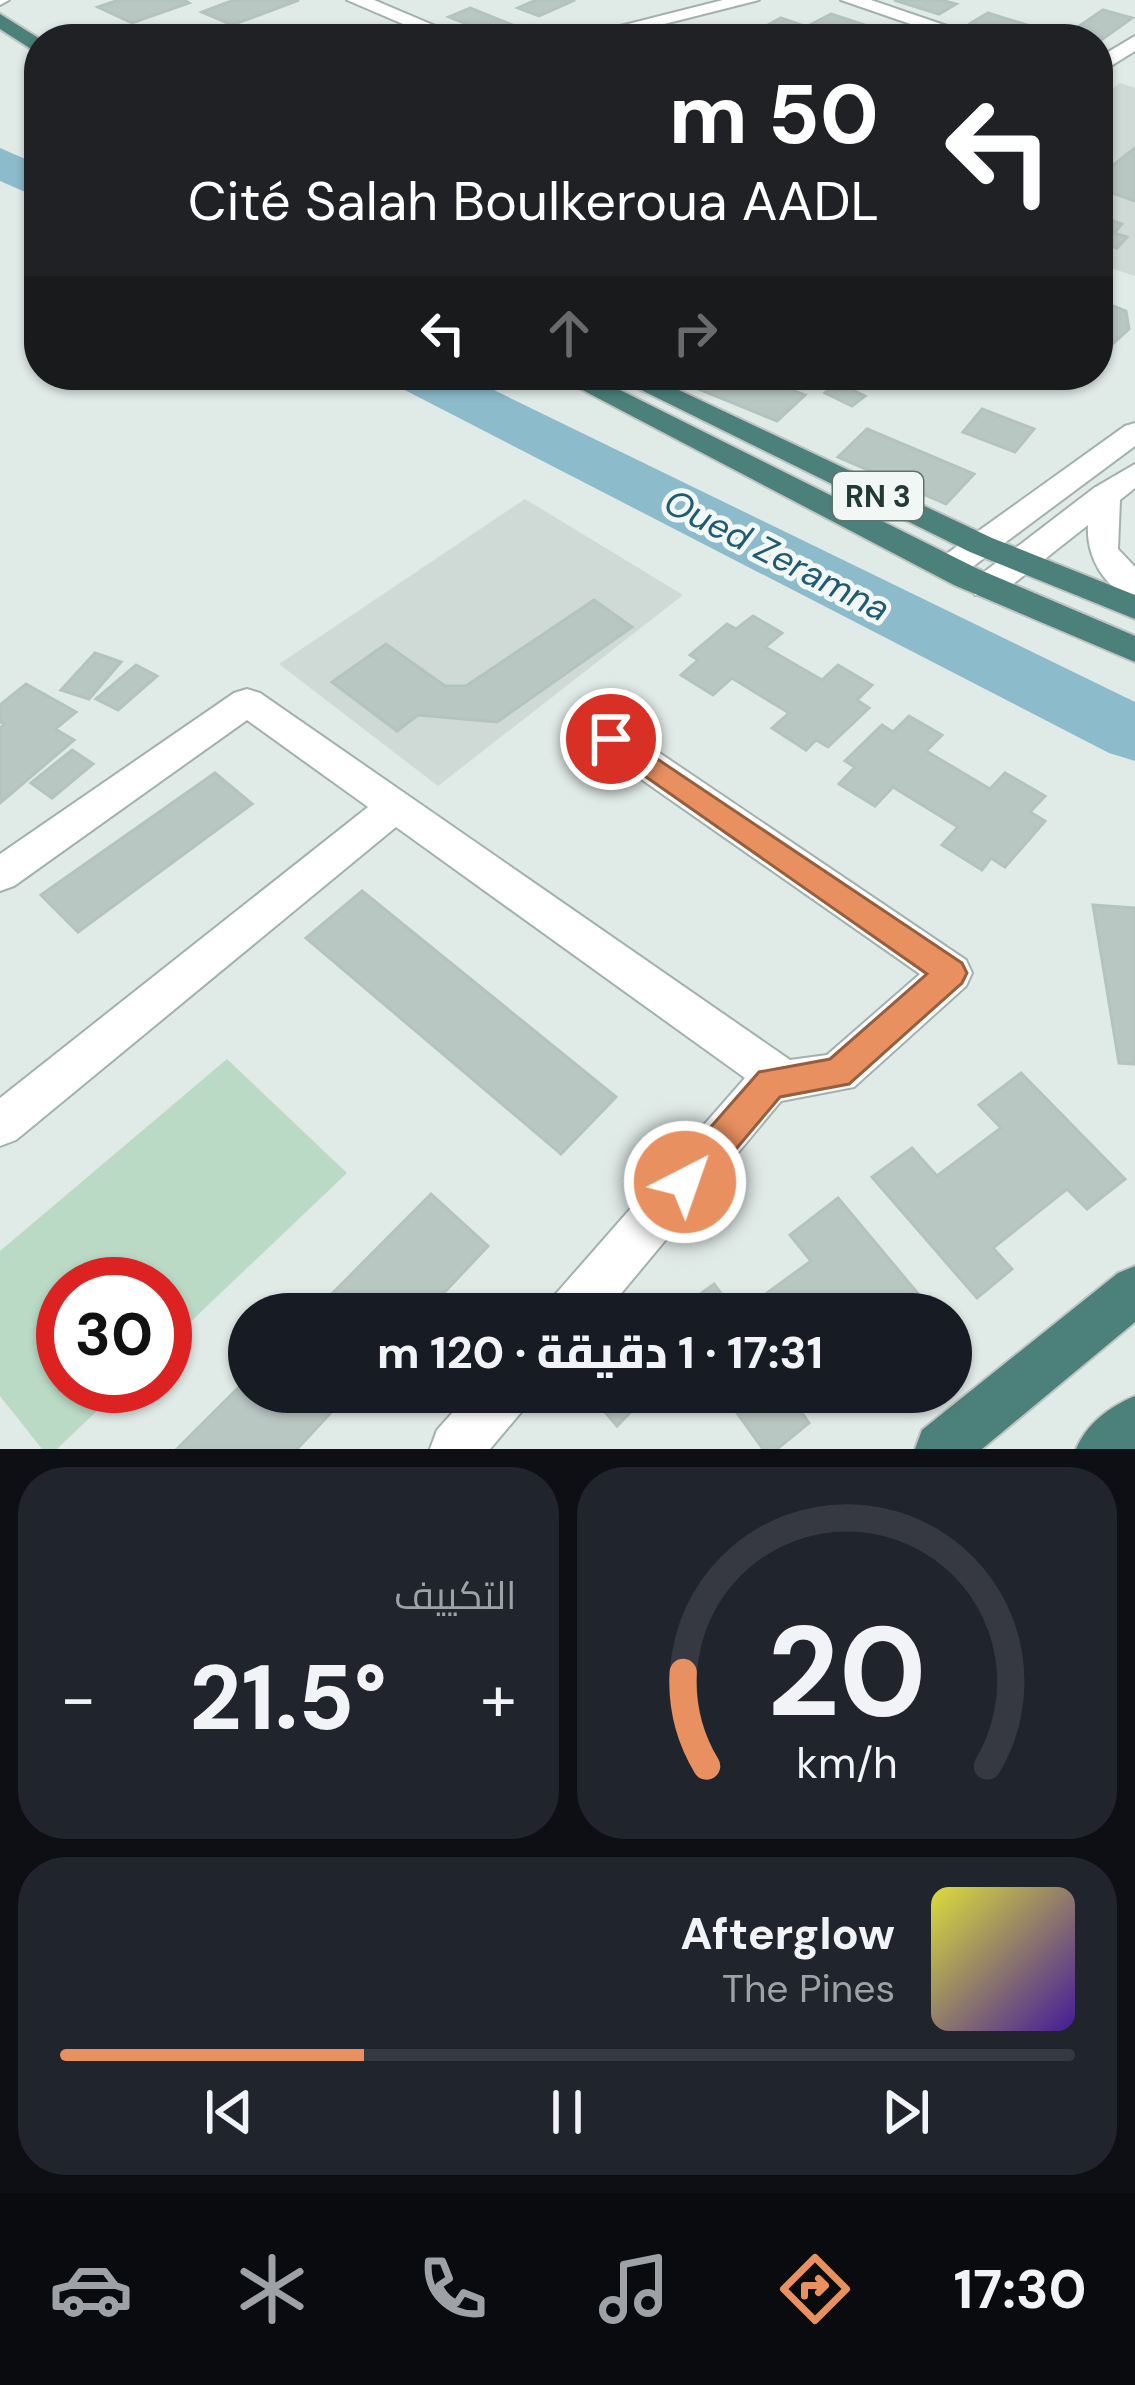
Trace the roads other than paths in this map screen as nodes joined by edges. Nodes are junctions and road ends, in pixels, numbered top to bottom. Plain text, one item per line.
1 (357, 0) edge
2 (749, 0) edge
3 (851, 0) edge
4 (418, 24) edge
5 (644, 24) edge
6 (927, 24) edge
7 (598, 390) edge
8 (657, 390) edge
9 (1135, 432) edge
10 (1135, 473) edge
11 (1105, 495) junction
12 (981, 544) junction
13 (1019, 560) junction
14 (949, 568) junction
15 (987, 587) junction
16 (1135, 587) edge
17 (1135, 608) edge
18 (1135, 650) edge
19 (611, 739) dead end
20 (395, 807) junction
21 (0, 875) edge
22 (770, 1083) junction
23 (0, 1125) edge
24 (1135, 1290) edge
25 (590, 1293) edge
26 (487, 1413) edge
27 (1135, 1422) edge
28 (456, 1449) edge
29 (941, 1449) edge
30 (1102, 1449) edge

1 - 4 street
2 - 5 street
3 - 6 street
7 - 14 highway, RN 3
8 - 12 highway, RN 3
9 - 12 street
10 - 11 street
11 - 13 street
11 - 16 street
12 - 13 highway, RN 3
12 - 14 street
13 - 15 street
13 - 17 highway, RN 3
14 - 15 highway, RN 3
15 - 18 highway, RN 3
19 - 22 street
20 - 21 street
20 - 22 street
20 - 23 street
22 - 25 street
24 - 29 highway
26 - 28 street
27 - 30 highway

